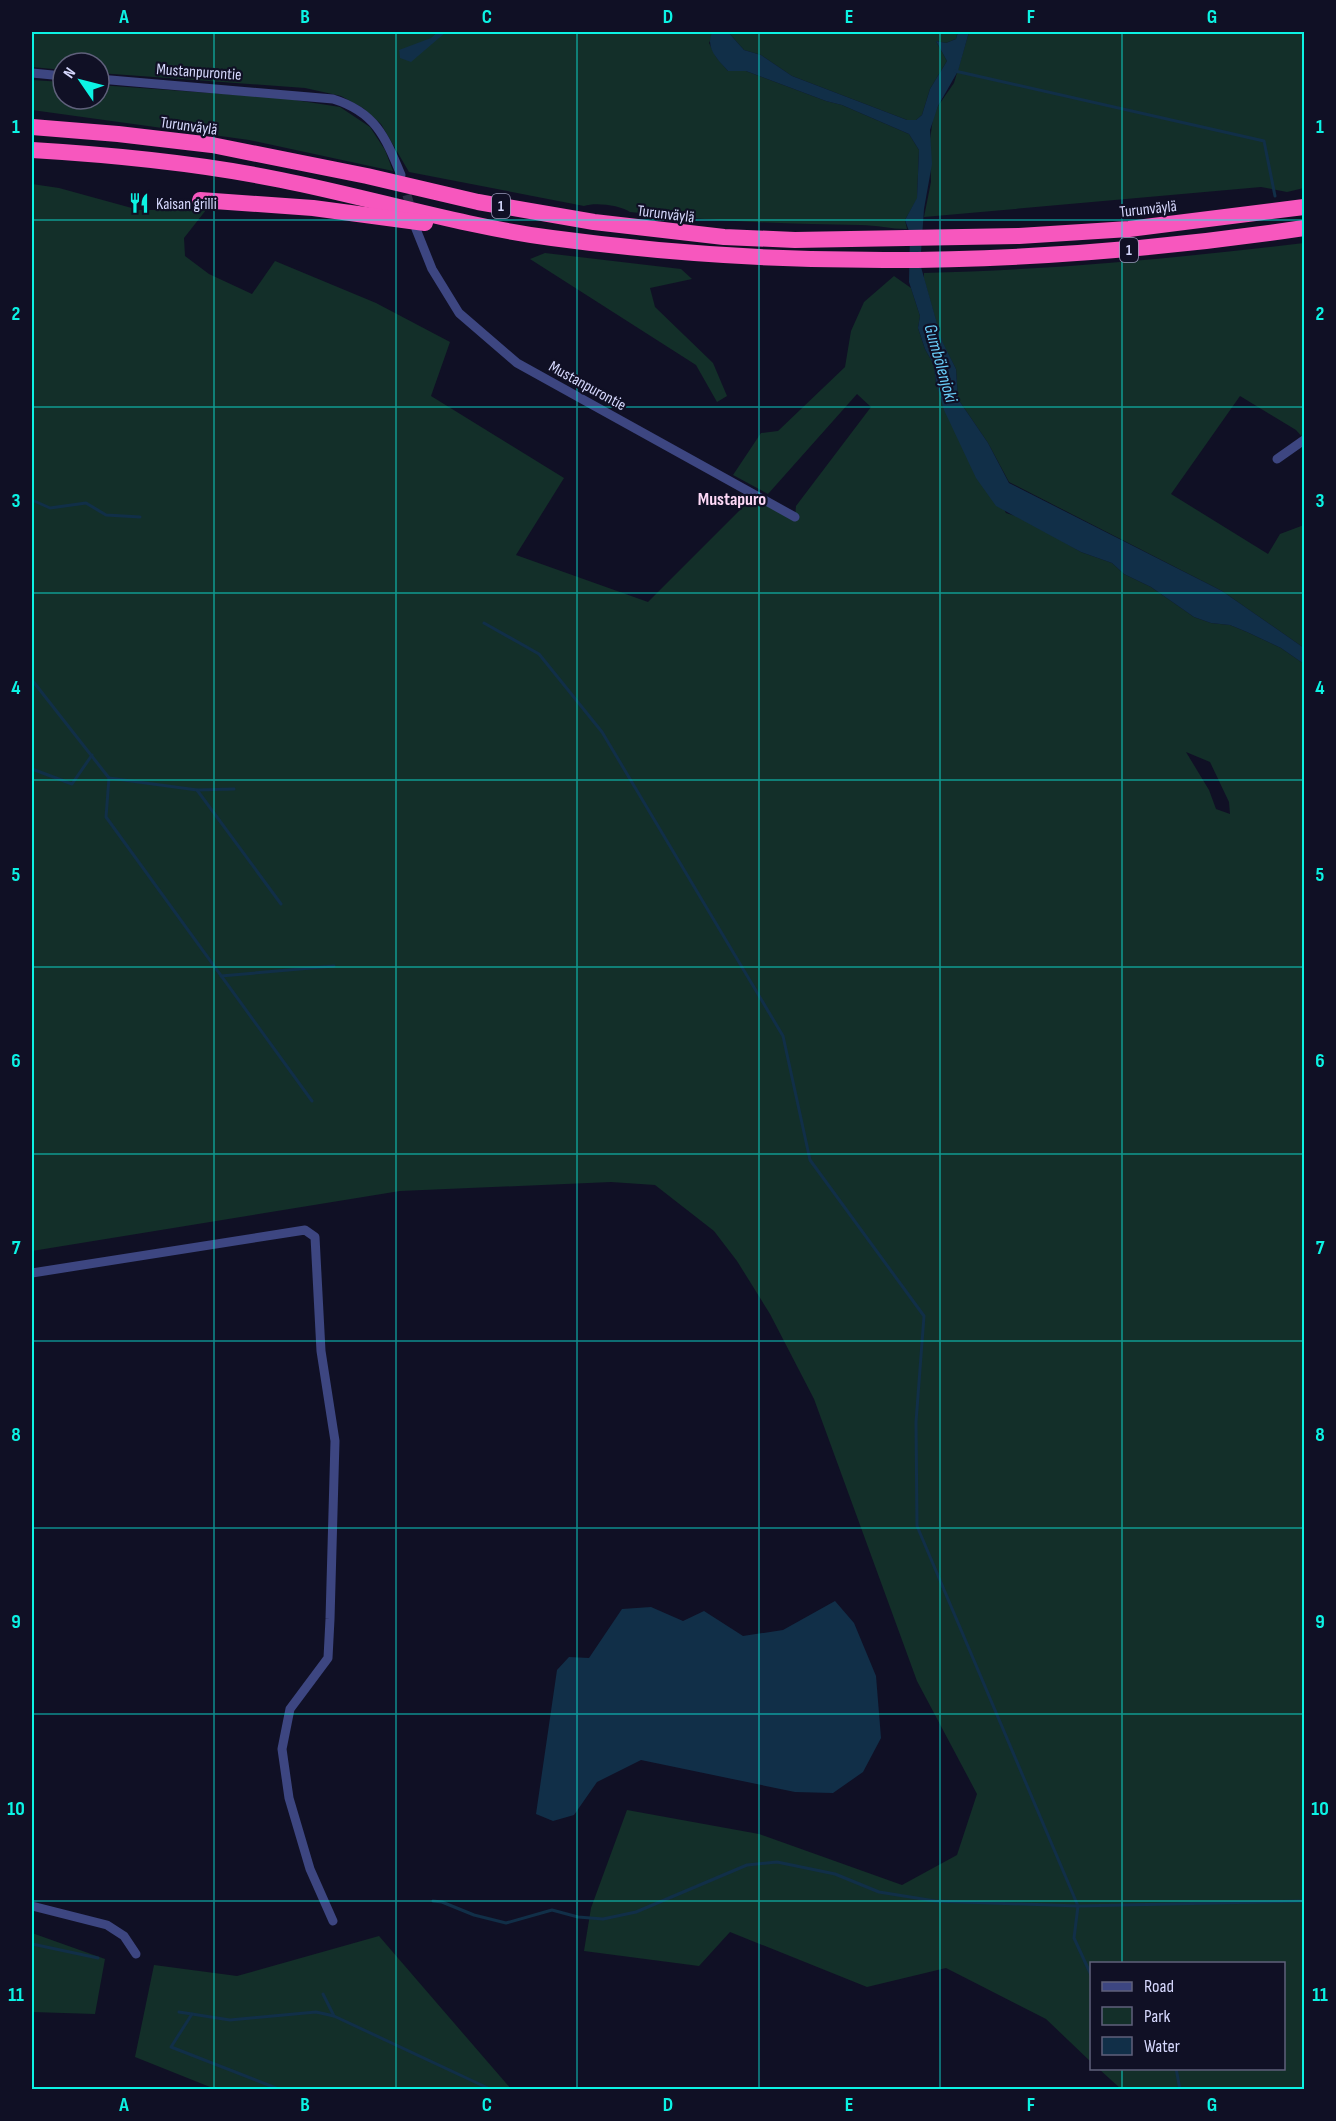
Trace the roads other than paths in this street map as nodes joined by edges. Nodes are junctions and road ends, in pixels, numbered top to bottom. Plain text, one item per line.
1 (32, 73) edge
2 (51, 75) edge
3 (111, 80) edge
4 (32, 117) edge
5 (32, 127) edge
6 (118, 134) junction
7 (32, 150) edge
8 (401, 175) tunnel mouth
9 (200, 200) dead end
10 (1305, 207) edge
11 (1305, 228) edge
12 (416, 229) dead end
13 (548, 238) junction
14 (1305, 440) edge
15 (1277, 459) dead end
16 (795, 517) dead end
17 (32, 1273) edge
18 (32, 1906) edge
19 (333, 1921) dead end
20 (136, 1954) dead end

1 - 2 street
3 - 8 street, Mustanpurontie
4 - 6 highway
5 - 6 highway, Turunväylä / 1
6 - 10 highway, Turunväylä / 1
7 - 13 highway, 1
9 - 13 highway
11 - 13 highway, 1
12 - 16 street, Mustanpurontie
14 - 15 street
17 - 19 street
18 - 20 street

